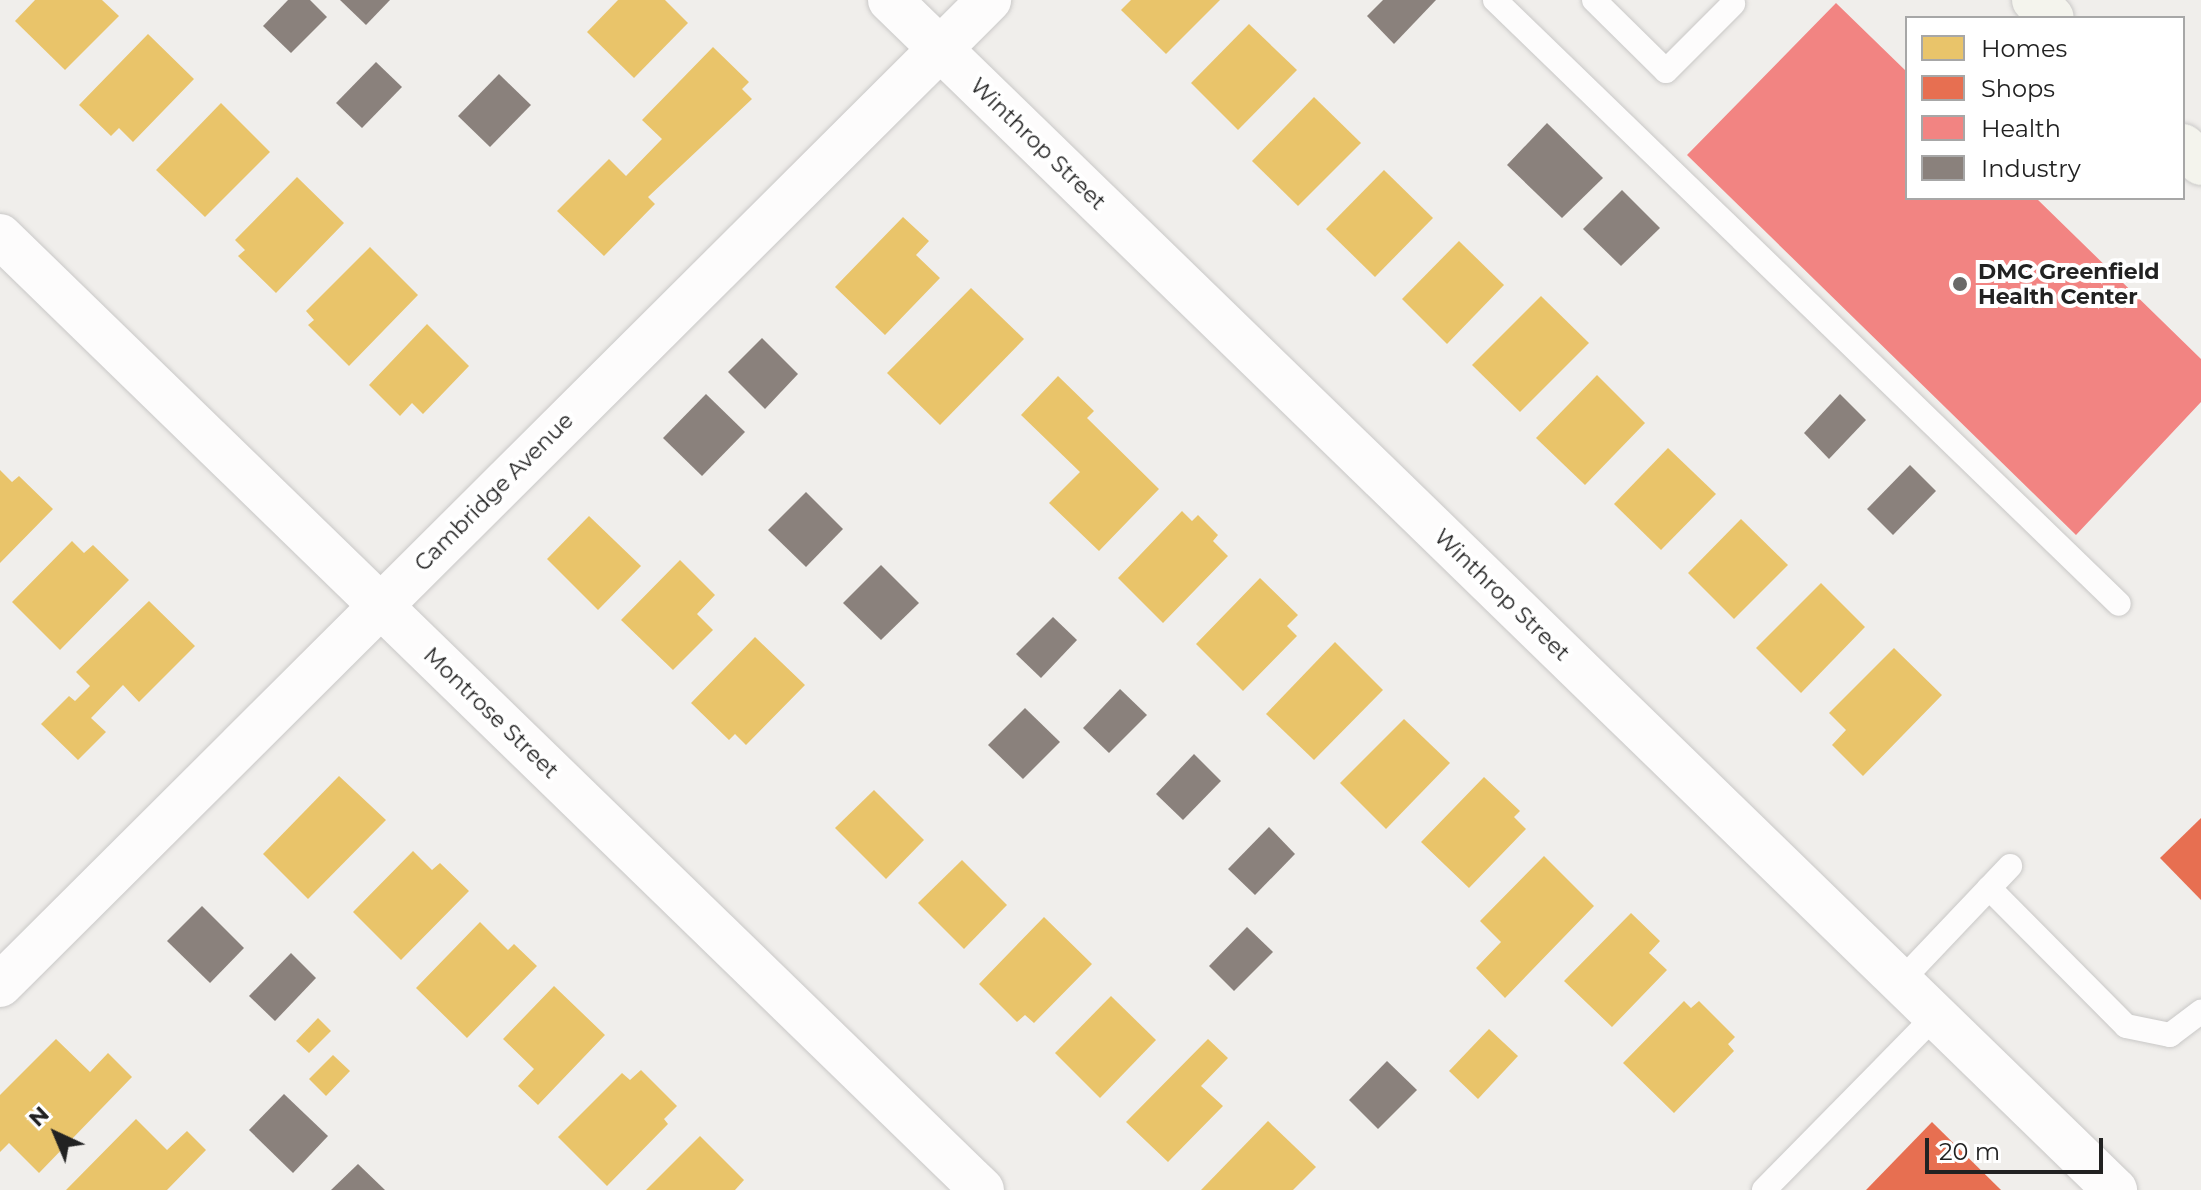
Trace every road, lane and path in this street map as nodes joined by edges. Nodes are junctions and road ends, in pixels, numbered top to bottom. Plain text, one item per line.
1 (890, 0) edge
2 (989, 0) edge
3 (1495, 0) edge
4 (1594, 0) edge
5 (2034, 0) edge
6 (1733, 1) edge
7 (2050, 16) edge
8 (940, 49) junction
9 (2185, 148) edge
10 (2201, 163) edge
11 (0, 236) edge
12 (2119, 604) dead end
13 (380, 606) junction
14 (2010, 866) dead end
15 (1989, 888) junction
16 (1900, 982) junction
17 (0, 985) edge
18 (2201, 1012) edge
19 (1936, 1015) junction
20 (982, 1190) edge
21 (1764, 1190) edge
22 (2115, 1190) edge

1 - 8 street, Winthrop Street
2 - 8 street, Cambridge Avenue
3 - 12 lane
4 - 6 lane
5 - 7 main road
8 - 13 street, Cambridge Avenue
8 - 16 street, Winthrop Street
9 - 10 main road
11 - 13 street, Montrose Street
13 - 17 street, Cambridge Avenue
13 - 20 street, Montrose Street
14 - 15 lane
15 - 16 lane
15 - 18 lane
16 - 19 street, Winthrop Street
19 - 21 lane
19 - 22 street, Winthrop Street

